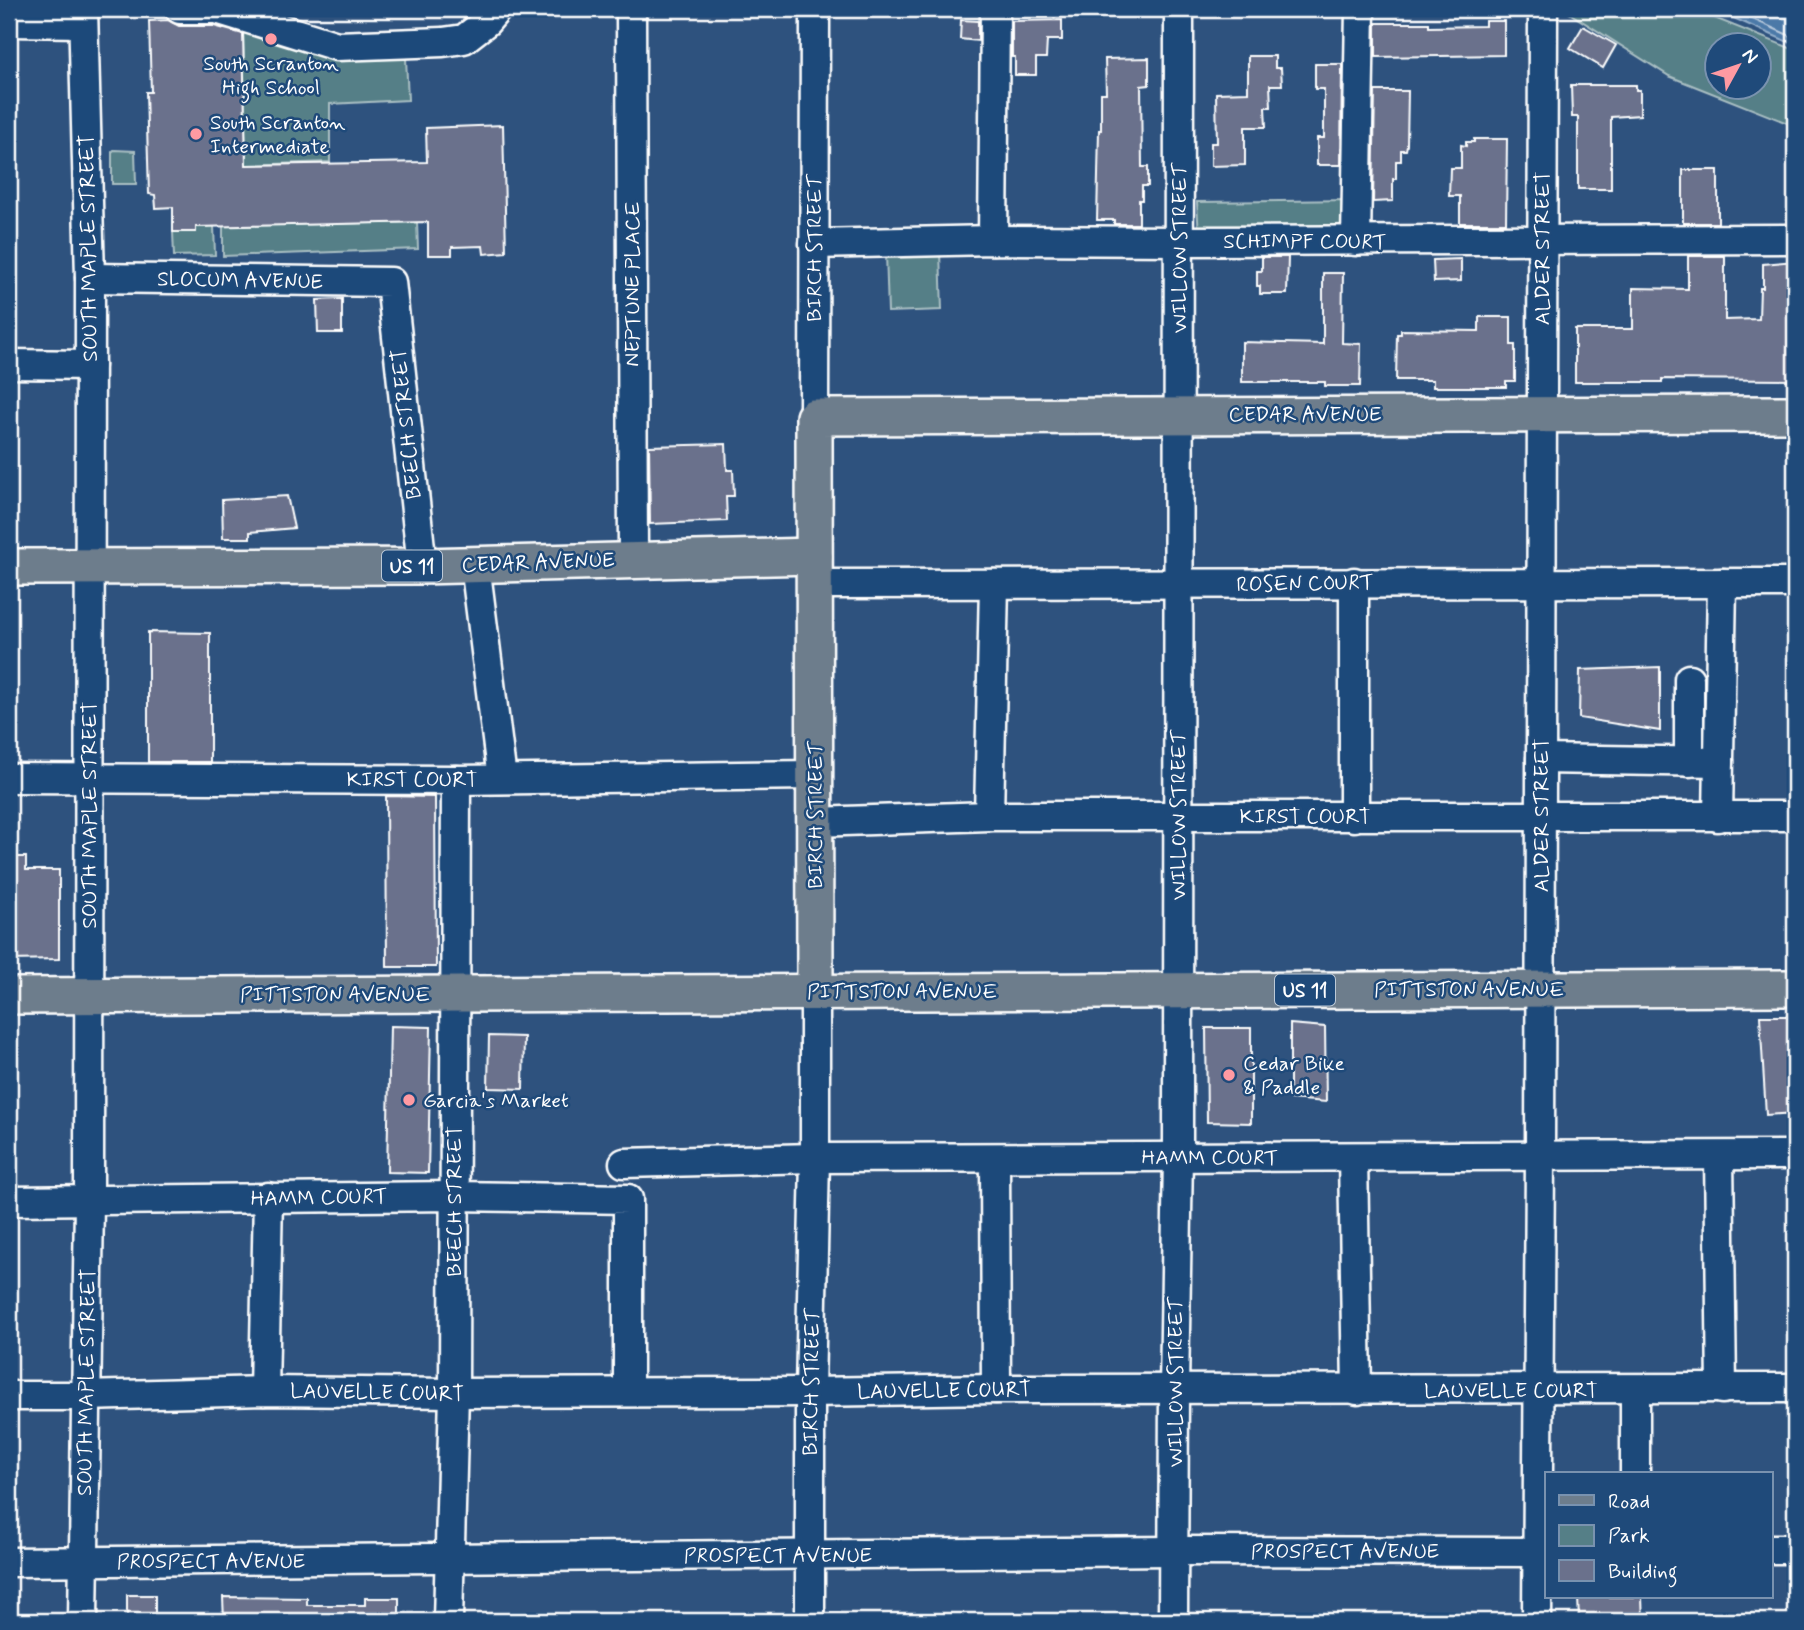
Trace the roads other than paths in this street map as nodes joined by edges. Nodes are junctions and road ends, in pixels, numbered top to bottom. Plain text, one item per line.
1 (180, 9) edge
2 (497, 9) edge
3 (631, 9) edge
4 (815, 9) edge
5 (995, 9) edge
6 (1179, 9) edge
7 (1360, 9) edge
8 (1543, 9) edge
9 (83, 16) edge
10 (9, 22) edge
11 (1795, 239) edge
12 (993, 240) junction
13 (1356, 241) junction
14 (1542, 241) junction
15 (1179, 242) junction
16 (814, 244) junction
17 (90, 278) junction
18 (391, 282) joint
19 (9, 364) edge
20 (90, 365) junction
21 (1542, 414) junction
22 (1795, 414) edge
23 (1178, 415) junction
24 (814, 417) junction
25 (633, 559) junction
26 (475, 564) junction
27 (422, 566) junction
28 (9, 567) edge
29 (90, 567) junction
30 (815, 570) junction
31 (1354, 582) junction
32 (1542, 583) junction
33 (1721, 583) junction
34 (1795, 583) edge
35 (994, 584) junction
36 (1178, 584) junction
37 (1689, 679) dead end
38 (1541, 760) junction
39 (1689, 762) junction
40 (1719, 762) junction
41 (815, 775) junction
42 (89, 777) junction
43 (9, 778) edge
44 (502, 779) junction
45 (456, 780) junction
46 (1178, 815) junction
47 (989, 816) junction
48 (1541, 816) junction
49 (1795, 816) edge
50 (1354, 817) junction
51 (1718, 817) junction
52 (815, 822) junction
53 (1795, 988) edge
54 (1541, 989) junction
55 (1178, 990) junction
56 (815, 992) junction
57 (455, 993) junction
58 (89, 995) junction
59 (9, 996) edge
60 (1178, 1156) junction
61 (1719, 1156) junction
62 (1795, 1156) edge
63 (1353, 1157) junction
64 (815, 1158) junction
65 (995, 1158) junction
66 (1540, 1158) junction
67 (624, 1163) dead end
68 (454, 1196) junction
69 (268, 1197) junction
70 (9, 1201) edge
71 (89, 1202) junction
72 (1795, 1388) edge
73 (996, 1389) junction
74 (1174, 1389) junction
75 (1722, 1389) junction
76 (1357, 1390) junction
77 (1539, 1390) junction
78 (1634, 1390) junction
79 (264, 1391) junction
80 (628, 1392) junction
81 (810, 1392) junction
82 (454, 1393) junction
83 (9, 1396) edge
84 (85, 1396) junction
85 (1635, 1472) edge
86 (1772, 1549) edge
87 (1795, 1549) edge
88 (1174, 1551) junction
89 (1542, 1552) edge
90 (810, 1555) junction
91 (449, 1560) junction
92 (9, 1562) edge
93 (85, 1562) junction
94 (83, 1621) edge
95 (449, 1621) edge
96 (810, 1621) edge
97 (1173, 1621) edge
98 (1537, 1621) edge

1 - 2 street
3 - 25 street, NEPTUNE PLACE
4 - 16 street, BIRCH STREET
5 - 12 street
6 - 15 street, WILLOW STREET
7 - 13 street
8 - 14 street, ALDER STREET
9 - 10 street
9 - 17 street, SOUTH MAPLE STREET
11 - 14 street, SCHIMPF COURT
12 - 15 street, SCHIMPF COURT
12 - 16 street, SCHIMPF COURT
13 - 14 street, SCHIMPF COURT
13 - 15 street, SCHIMPF COURT
14 - 21 street, ALDER STREET
15 - 23 street, WILLOW STREET
16 - 24 street, BIRCH STREET
17 - 18 street, SLOCUM AVENUE
17 - 20 street, SOUTH MAPLE STREET
18 - 27 street, BEECH STREET
19 - 20 street
20 - 29 street, SOUTH MAPLE STREET
21 - 22 main road, CEDAR AVENUE
21 - 23 main road, CEDAR AVENUE
21 - 32 street, ALDER STREET
23 - 24 main road, CEDAR AVENUE
23 - 36 street, WILLOW STREET
24 - 30 main road, BIRCH STREET
25 - 26 main road, CEDAR AVENUE / US 11
25 - 30 main road, CEDAR AVENUE / US 11
26 - 27 main road, CEDAR AVENUE / US 11
26 - 44 street
27 - 29 main road, CEDAR AVENUE / US 11
28 - 29 main road, CEDAR AVENUE / US 11
29 - 42 street, SOUTH MAPLE STREET
30 - 35 street, ROSEN COURT
30 - 41 main road, BIRCH STREET
31 - 32 street, ROSEN COURT
31 - 36 street, ROSEN COURT
31 - 50 street
32 - 33 street, ROSEN COURT
32 - 38 street, ALDER STREET
33 - 34 street, ROSEN COURT
33 - 40 street
35 - 36 street, ROSEN COURT
35 - 47 street
36 - 46 street, WILLOW STREET
37 - 39 street
38 - 39 street
38 - 48 street, ALDER STREET
39 - 40 street
40 - 51 street
41 - 44 street, KIRST COURT
41 - 52 main road, BIRCH STREET
42 - 43 street, KIRST COURT
42 - 45 street, KIRST COURT
42 - 58 street, SOUTH MAPLE STREET
44 - 45 street, KIRST COURT
45 - 57 street, BEECH STREET
46 - 47 street, KIRST COURT
46 - 50 street, KIRST COURT
46 - 55 street, WILLOW STREET
47 - 52 street, KIRST COURT
48 - 50 street, KIRST COURT
48 - 51 street, KIRST COURT
48 - 54 street, ALDER STREET
49 - 51 street, KIRST COURT
52 - 56 main road, BIRCH STREET
53 - 54 main road, PITTSTON AVENUE / US 11
54 - 55 main road, PITTSTON AVENUE / US 11
54 - 66 street, ALDER STREET
55 - 56 main road, PITTSTON AVENUE / US 11
55 - 60 street, WILLOW STREET
56 - 57 main road, PITTSTON AVENUE
56 - 64 street, BIRCH STREET
57 - 58 main road, PITTSTON AVENUE
57 - 68 street, BEECH STREET
58 - 59 main road, PITTSTON AVENUE
58 - 71 street, SOUTH MAPLE STREET
60 - 63 street, HAMM COURT
60 - 65 street, HAMM COURT
60 - 74 street, WILLOW STREET
61 - 62 street, HAMM COURT
61 - 66 street, HAMM COURT
61 - 75 street
63 - 66 street, HAMM COURT
63 - 76 street
64 - 65 street, HAMM COURT
64 - 67 street, HAMM COURT
64 - 81 street, BIRCH STREET
65 - 73 street
66 - 77 street, ALDER STREET
68 - 69 street, HAMM COURT
68 - 80 street, HAMM COURT
68 - 82 street, BEECH STREET
69 - 71 street, HAMM COURT
69 - 79 street
70 - 71 street, HAMM COURT
71 - 84 street, SOUTH MAPLE STREET
72 - 75 street, LAUVELLE COURT
73 - 74 street, LAUVELLE COURT
73 - 81 street, LAUVELLE COURT
74 - 76 street, LAUVELLE COURT
74 - 88 street, WILLOW STREET
75 - 78 street, LAUVELLE COURT
76 - 77 street, LAUVELLE COURT
77 - 78 street, LAUVELLE COURT
77 - 89 street, ALDER STREET
78 - 85 street
79 - 82 street, LAUVELLE COURT
79 - 84 street, LAUVELLE COURT
80 - 81 street, LAUVELLE COURT
80 - 82 street, LAUVELLE COURT
81 - 90 street, BIRCH STREET
82 - 91 street, BEECH STREET
83 - 84 street, LAUVELLE COURT
84 - 93 street, SOUTH MAPLE STREET
86 - 87 street
88 - 89 street, PROSPECT AVENUE
88 - 90 street, PROSPECT AVENUE
88 - 97 street, WILLOW STREET
89 - 98 street, ALDER STREET
90 - 91 street, PROSPECT AVENUE
90 - 96 street, BIRCH STREET
91 - 93 street, PROSPECT AVENUE
91 - 95 street, BEECH STREET
92 - 93 street, PROSPECT AVENUE
93 - 94 street, SOUTH MAPLE STREET

